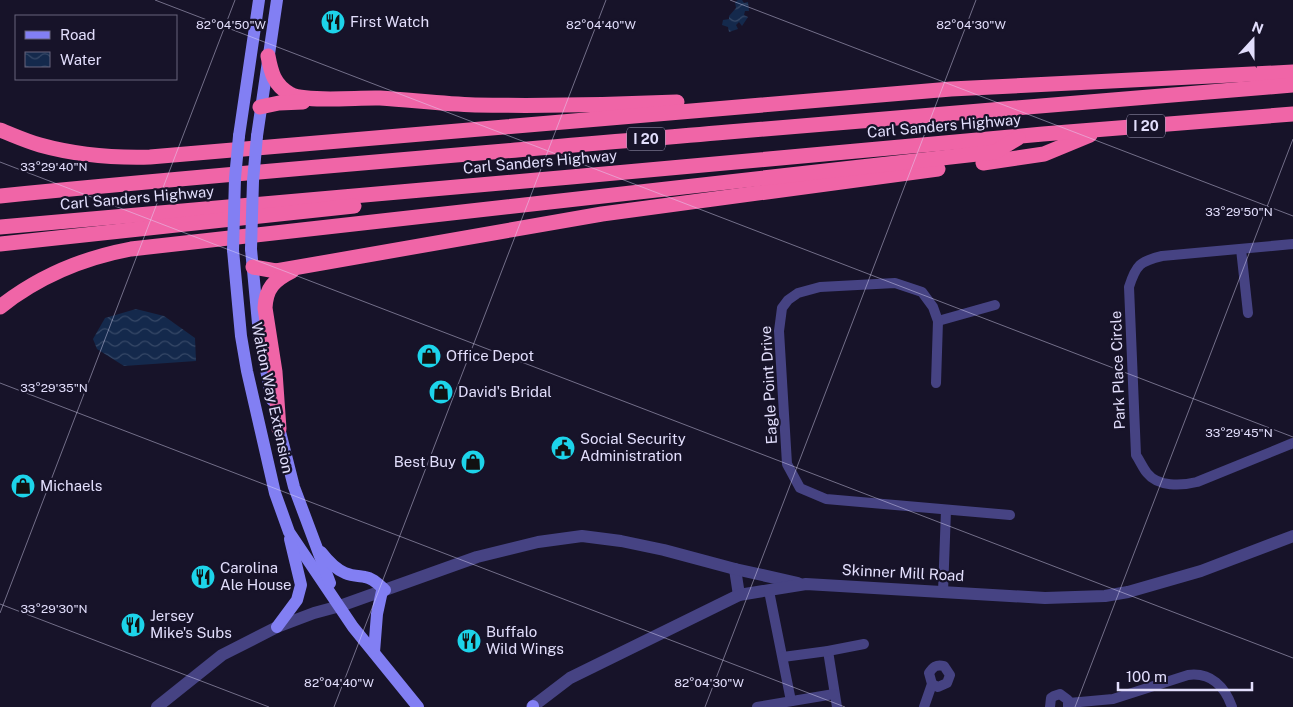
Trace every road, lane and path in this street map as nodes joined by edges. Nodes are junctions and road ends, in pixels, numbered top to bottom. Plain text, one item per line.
1 (259, 0) edge
2 (277, 0) edge
3 (268, 56) junction
4 (1293, 72) edge
5 (1293, 85) edge
6 (408, 101) junction
7 (260, 107) junction
8 (729, 107) junction
9 (241, 113) junction
10 (1293, 114) edge
11 (1103, 129) junction
12 (0, 130) edge
13 (1021, 136) junction
14 (436, 188) junction
15 (0, 196) edge
16 (0, 227) edge
17 (0, 244) edge
18 (1293, 244) edge
19 (1241, 249) junction
20 (233, 252) junction
21 (253, 267) junction
22 (298, 267) junction
23 (995, 305) dead end
24 (0, 307) edge
25 (1248, 313) dead end
26 (938, 321) junction
27 (936, 383) dead end
28 (279, 429) junction
29 (1293, 443) edge
30 (946, 510) junction
31 (1010, 515) dead end
32 (289, 532) junction
33 (1293, 536) edge
34 (315, 545) junction
35 (735, 569) junction
36 (806, 584) junction
37 (384, 591) junction
38 (770, 591) junction
39 (943, 592) junction
40 (739, 595) junction
41 (340, 606) junction
42 (277, 626) junction
43 (864, 644) dead end
44 (828, 651) junction
45 (374, 652) junction
46 (783, 657) junction
47 (932, 684) dead end
48 (834, 694) junction
49 (791, 701) junction
50 (1069, 705) edge
51 (157, 707) edge
52 (418, 707) edge
53 (533, 707) edge
54 (757, 707) edge
55 (837, 707) edge
56 (924, 707) edge
57 (1050, 707) edge
58 (1232, 707) edge

1 - 9 main road, Walton Way Extension
2 - 3 main road, Walton Way Extension
3 - 6 highway
3 - 7 main road, Walton Way Extension
4 - 8 highway
5 - 15 highway, Carl Sanders Highway / I 20
6 - 7 highway
6 - 8 highway
7 - 9 main road
7 - 21 main road, Walton Way Extension, bridge
8 - 12 highway
9 - 20 main road, Walton Way Extension, bridge
10 - 11 highway, Carl Sanders Highway / I 20
11 - 13 highway, Carl Sanders Highway / I 20
11 - 22 highway
13 - 14 highway, Carl Sanders Highway / I 20
13 - 24 highway
14 - 16 highway, Carl Sanders Highway / I 20
14 - 17 highway
18 - 19 street, Park Place Circle
19 - 25 street
19 - 29 street, Park Place Circle
20 - 21 main road
20 - 32 main road, Walton Way Extension
21 - 22 highway
21 - 28 main road, Walton Way Extension
22 - 28 highway
23 - 26 street
26 - 27 street, Eagle Point Drive
26 - 30 street, Eagle Point Drive
28 - 34 main road, Walton Way Extension
30 - 31 street, Eagle Point Drive
30 - 39 street
32 - 41 main road, Walton Way Extension
32 - 42 main road
33 - 39 street, Skinner Mill Road
34 - 37 main road
34 - 41 main road, Walton Way Extension
35 - 36 street
35 - 37 street
35 - 40 street
36 - 38 street, Skinner Mill Road
36 - 39 street, Skinner Mill Road
37 - 41 street
37 - 45 main road
38 - 40 street, Skinner Mill Road
38 - 46 street
40 - 53 street, Skinner Mill Road
41 - 42 street
41 - 45 main road, Walton Way Extension
42 - 51 street
43 - 44 street
44 - 46 street
44 - 48 street
45 - 52 main road, Walton Way Extension
46 - 49 street
47 - 56 street
48 - 49 street
48 - 55 street
49 - 54 street
50 - 57 street
50 - 58 street

